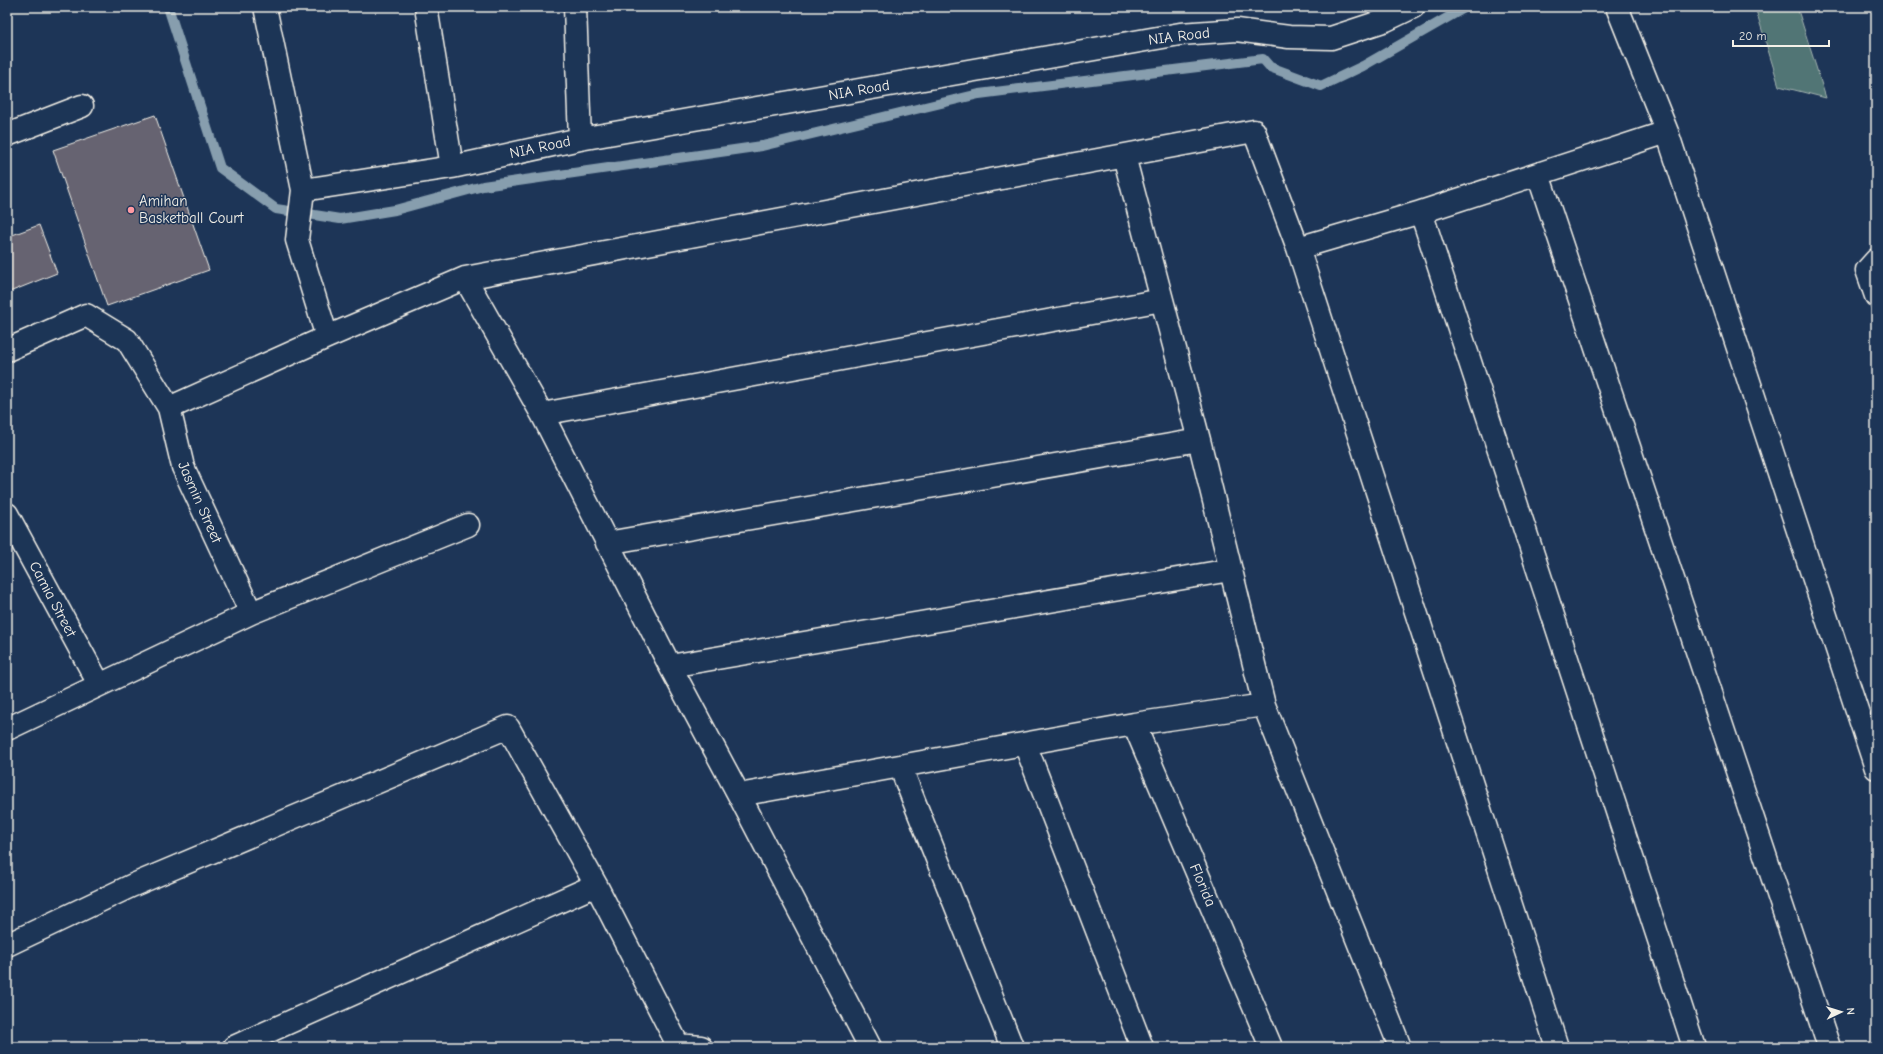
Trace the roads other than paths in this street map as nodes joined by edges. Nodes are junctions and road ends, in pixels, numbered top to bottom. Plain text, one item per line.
1 (264, 7) edge
2 (426, 7) edge
3 (576, 7) edge
4 (1414, 7) edge
5 (1617, 7) edge
6 (82, 106) dead end
7 (1666, 132) junction
8 (7, 135) edge
9 (580, 138) junction
10 (1124, 156) junction
11 (452, 167) junction
12 (1538, 174) junction
13 (303, 190) junction
14 (1421, 212) junction
15 (1298, 248) junction
16 (1876, 260) edge
17 (465, 278) junction
18 (1876, 296) edge
19 (1162, 300) junction
20 (327, 337) junction
21 (7, 350) edge
22 (169, 408) junction
23 (542, 414) junction
24 (1199, 440) junction
25 (7, 514) edge
26 (468, 525) dead end
27 (607, 543) junction
28 (1230, 570) junction
29 (251, 613) junction
30 (670, 666) junction
31 (99, 684) junction
32 (1264, 705) junction
33 (1134, 724) junction
34 (7, 729) edge
35 (1025, 744) junction
36 (900, 766) junction
37 (1876, 768) edge
38 (739, 795) junction
39 (596, 885) junction
40 (7, 945) edge
41 (676, 1046) edge
42 (234, 1047) edge
43 (702, 1047) edge
44 (870, 1047) edge
45 (1012, 1047) edge
46 (1142, 1047) edge
47 (1271, 1047) edge
48 (1400, 1047) edge
49 (1557, 1047) edge
50 (1694, 1047) edge
51 (1829, 1047) edge

1 - 13 street
2 - 11 street
3 - 9 street
4 - 9 street, NIA Road
5 - 7 street
6 - 8 street
7 - 12 street
7 - 37 street
9 - 11 street, NIA Road
10 - 15 street
10 - 17 street
10 - 19 street
11 - 13 street, NIA Road
12 - 14 street
12 - 51 street
13 - 20 street
14 - 15 street
14 - 50 street
15 - 49 street
16 - 18 street
17 - 20 street
17 - 23 street
19 - 23 street
19 - 24 street
20 - 22 street
21 - 22 street, Jasmin Street
22 - 29 street, Jasmin Street
23 - 27 street
24 - 27 street
24 - 28 street
25 - 31 street, Camia Street
26 - 29 street
27 - 30 street
28 - 30 street
28 - 32 street
29 - 31 street
30 - 38 street
31 - 34 street
32 - 33 street
32 - 48 street
33 - 35 street
33 - 47 street, Florida
35 - 36 street
35 - 46 street
36 - 38 street
36 - 45 street
38 - 44 street
39 - 40 street
39 - 41 street
39 - 42 street
41 - 43 street

